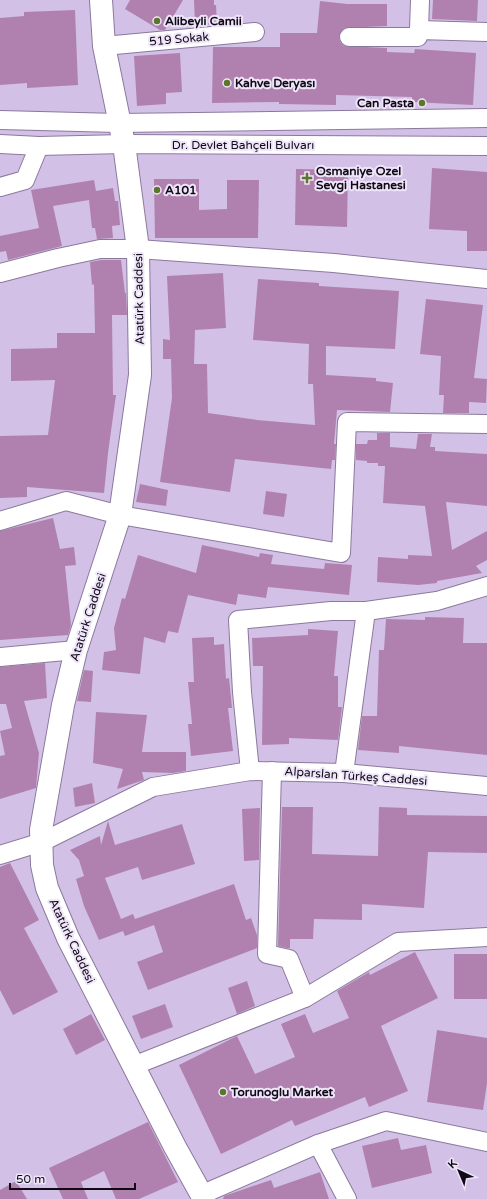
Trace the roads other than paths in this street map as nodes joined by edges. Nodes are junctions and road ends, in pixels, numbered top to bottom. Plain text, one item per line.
1 (101, 0) edge
2 (420, 0) edge
3 (255, 32) dead end
4 (487, 32) edge
5 (419, 34) junction
6 (349, 37) dead end
7 (104, 46) junction
8 (487, 118) edge
9 (0, 120) edge
10 (118, 122) junction
11 (0, 144) edge
12 (124, 144) junction
13 (39, 146) junction
14 (487, 146) edge
15 (0, 187) edge
16 (138, 249) junction
17 (0, 273) edge
18 (487, 280) edge
19 (487, 424) edge
20 (120, 515) junction
21 (0, 522) edge
22 (487, 586) edge
23 (366, 611) junction
24 (76, 650) junction
25 (0, 657) edge
26 (250, 771) junction
27 (272, 771) junction
28 (344, 773) junction
29 (487, 786) edge
30 (42, 842) junction
31 (0, 855) edge
32 (487, 937) edge
33 (305, 998) junction
34 (133, 1066) junction
35 (487, 1142) edge
36 (318, 1144) junction
37 (203, 1196) edge
38 (347, 1199) edge

1 - 7 street, Atatürk Caddesi
2 - 5 street
3 - 7 street, 519 Sokak
4 - 5 street
5 - 6 street
7 - 10 street, Atatürk Caddesi
8 - 10 street, Dr. Devlet Bahçeli Bulvarı
9 - 10 street, Dr. Devlet Bahçeli Bulvarı
10 - 12 street, Atatürk Caddesi
11 - 13 street, Dr. Devlet Bahçeli Bulvarı
12 - 13 street, Dr. Devlet Bahçeli Bulvarı
12 - 14 street, Dr. Devlet Bahçeli Bulvarı
12 - 16 street, Atatürk Caddesi
13 - 15 street
16 - 17 street
16 - 18 street
16 - 20 street, Atatürk Caddesi
19 - 20 street
20 - 21 street
20 - 24 street, Atatürk Caddesi
22 - 23 street
23 - 26 street
23 - 28 street
24 - 25 street
24 - 30 street, Atatürk Caddesi
26 - 27 street, Alparslan Türkeş Caddesi
26 - 30 street, Alparslan Türkeş Caddesi
27 - 28 street, Alparslan Türkeş Caddesi
27 - 33 street
28 - 29 street, Alparslan Türkeş Caddesi
30 - 31 street, Alparslan Türkeş Caddesi
30 - 34 street, Atatürk Caddesi
32 - 33 street
33 - 34 street
34 - 37 street, Atatürk Caddesi
35 - 36 street
36 - 37 street
36 - 38 street

